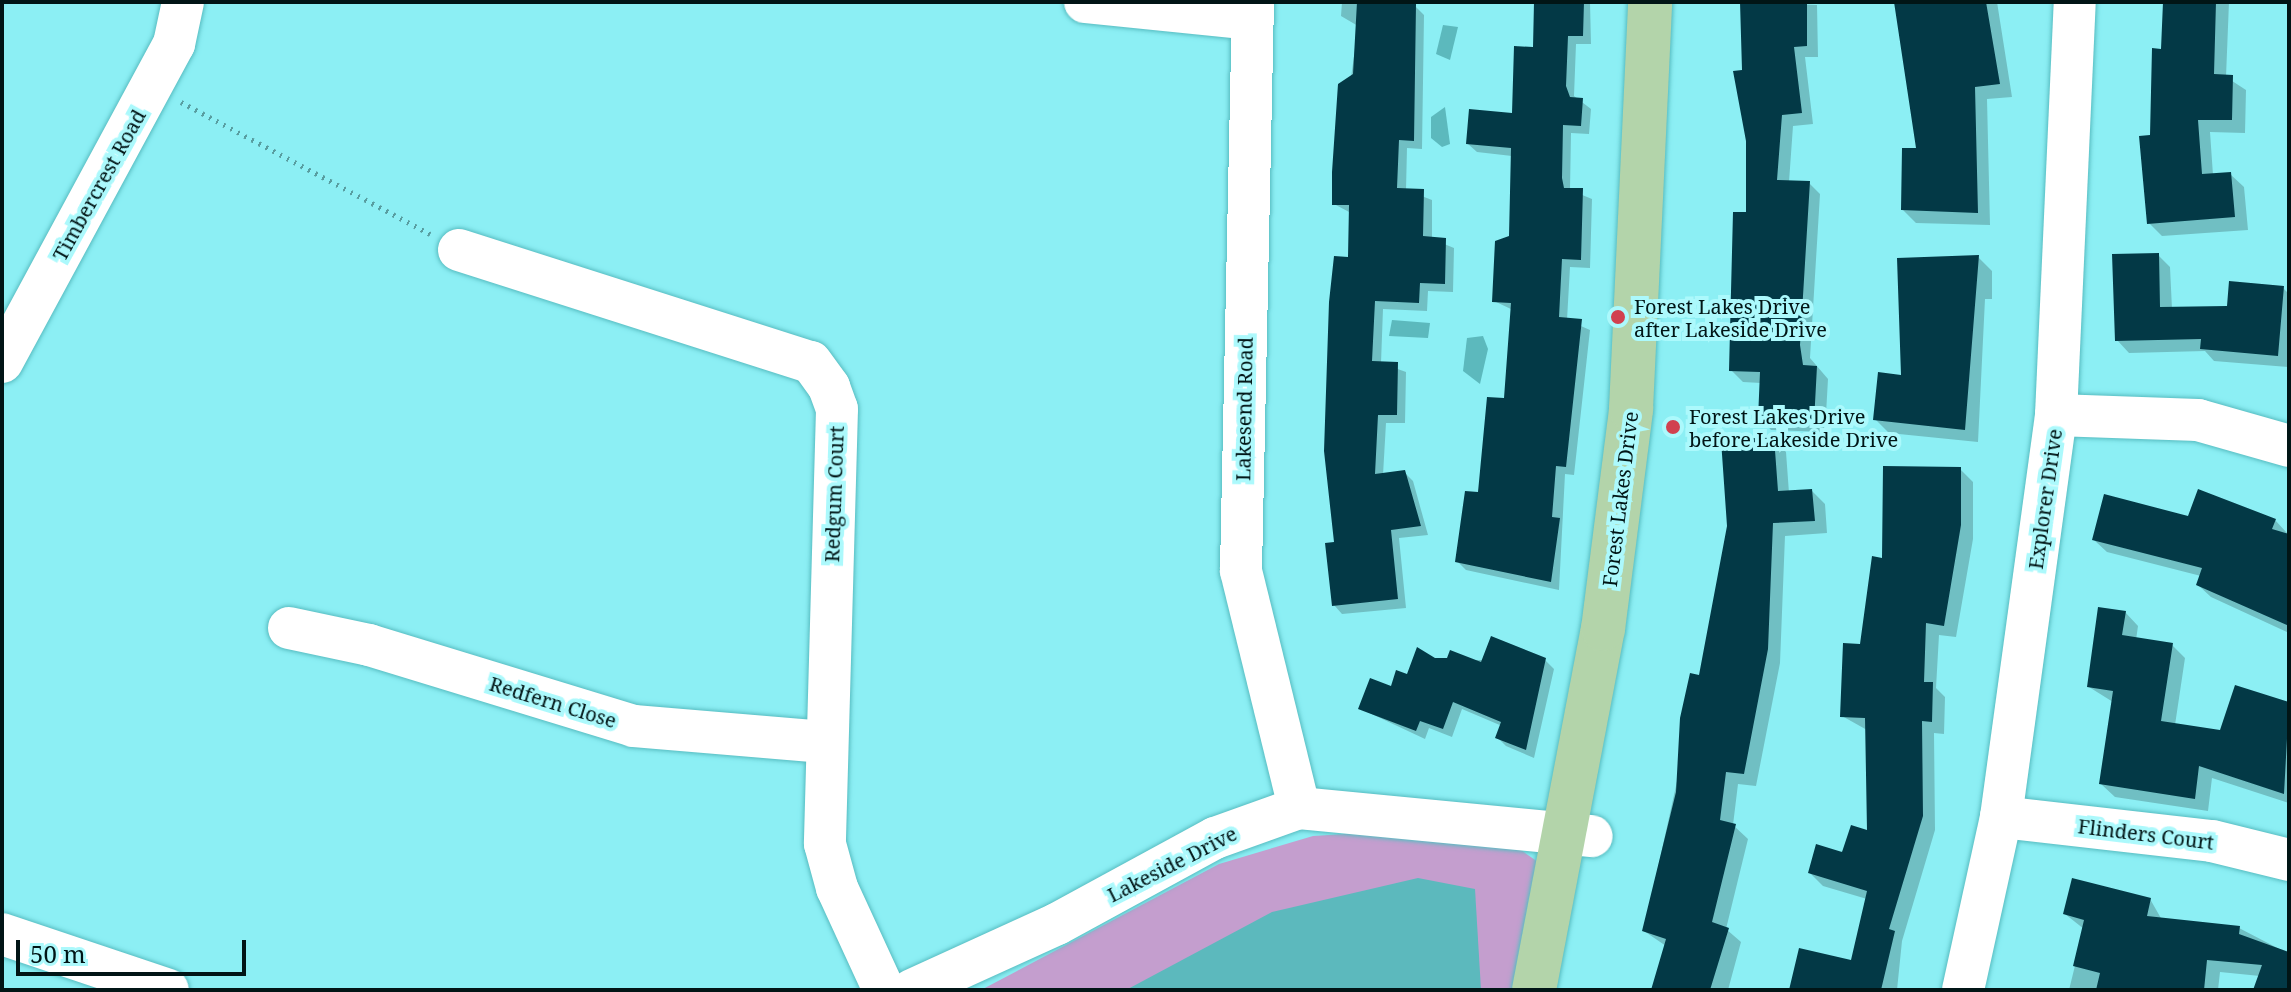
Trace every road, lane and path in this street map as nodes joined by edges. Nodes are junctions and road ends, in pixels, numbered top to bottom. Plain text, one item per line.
1 (183, 2) edge
2 (1085, 2) edge
3 (1650, 2) edge
4 (1674, 2) edge
5 (2075, 2) edge
6 (1252, 10) edge
7 (152, 87) junction
8 (459, 250) joint
9 (2, 362) edge
10 (2056, 415) junction
11 (2289, 446) edge
12 (289, 628) dead end
13 (824, 742) junction
14 (1299, 808) junction
15 (2001, 817) junction
16 (1581, 834) junction
17 (2289, 860) edge
18 (2, 934) edge
19 (168, 990) edge
20 (884, 990) edge
21 (912, 990) edge
22 (1534, 990) edge
23 (1562, 990) edge
24 (1963, 990) edge

1 - 7 street, Timbercrest Road
2 - 6 street
3 - 16 main road, Forest Lakes Drive
4 - 16 main road, Forest Lakes Drive
5 - 10 street, Explorer Drive
6 - 14 street, Lakesend Road
7 - 8 path
7 - 9 street, Timbercrest Road
8 - 13 street, Redgum Court
10 - 11 street
10 - 15 street, Explorer Drive
12 - 13 street, Redfern Close
13 - 20 street, Redgum Court
14 - 16 street, Lakeside Drive
14 - 21 street, Lakeside Drive
15 - 17 street, Flinders Court
15 - 24 street, Explorer Drive
16 - 22 main road, Forest Lakes Drive
16 - 23 main road, Forest Lakes Drive
18 - 19 street

